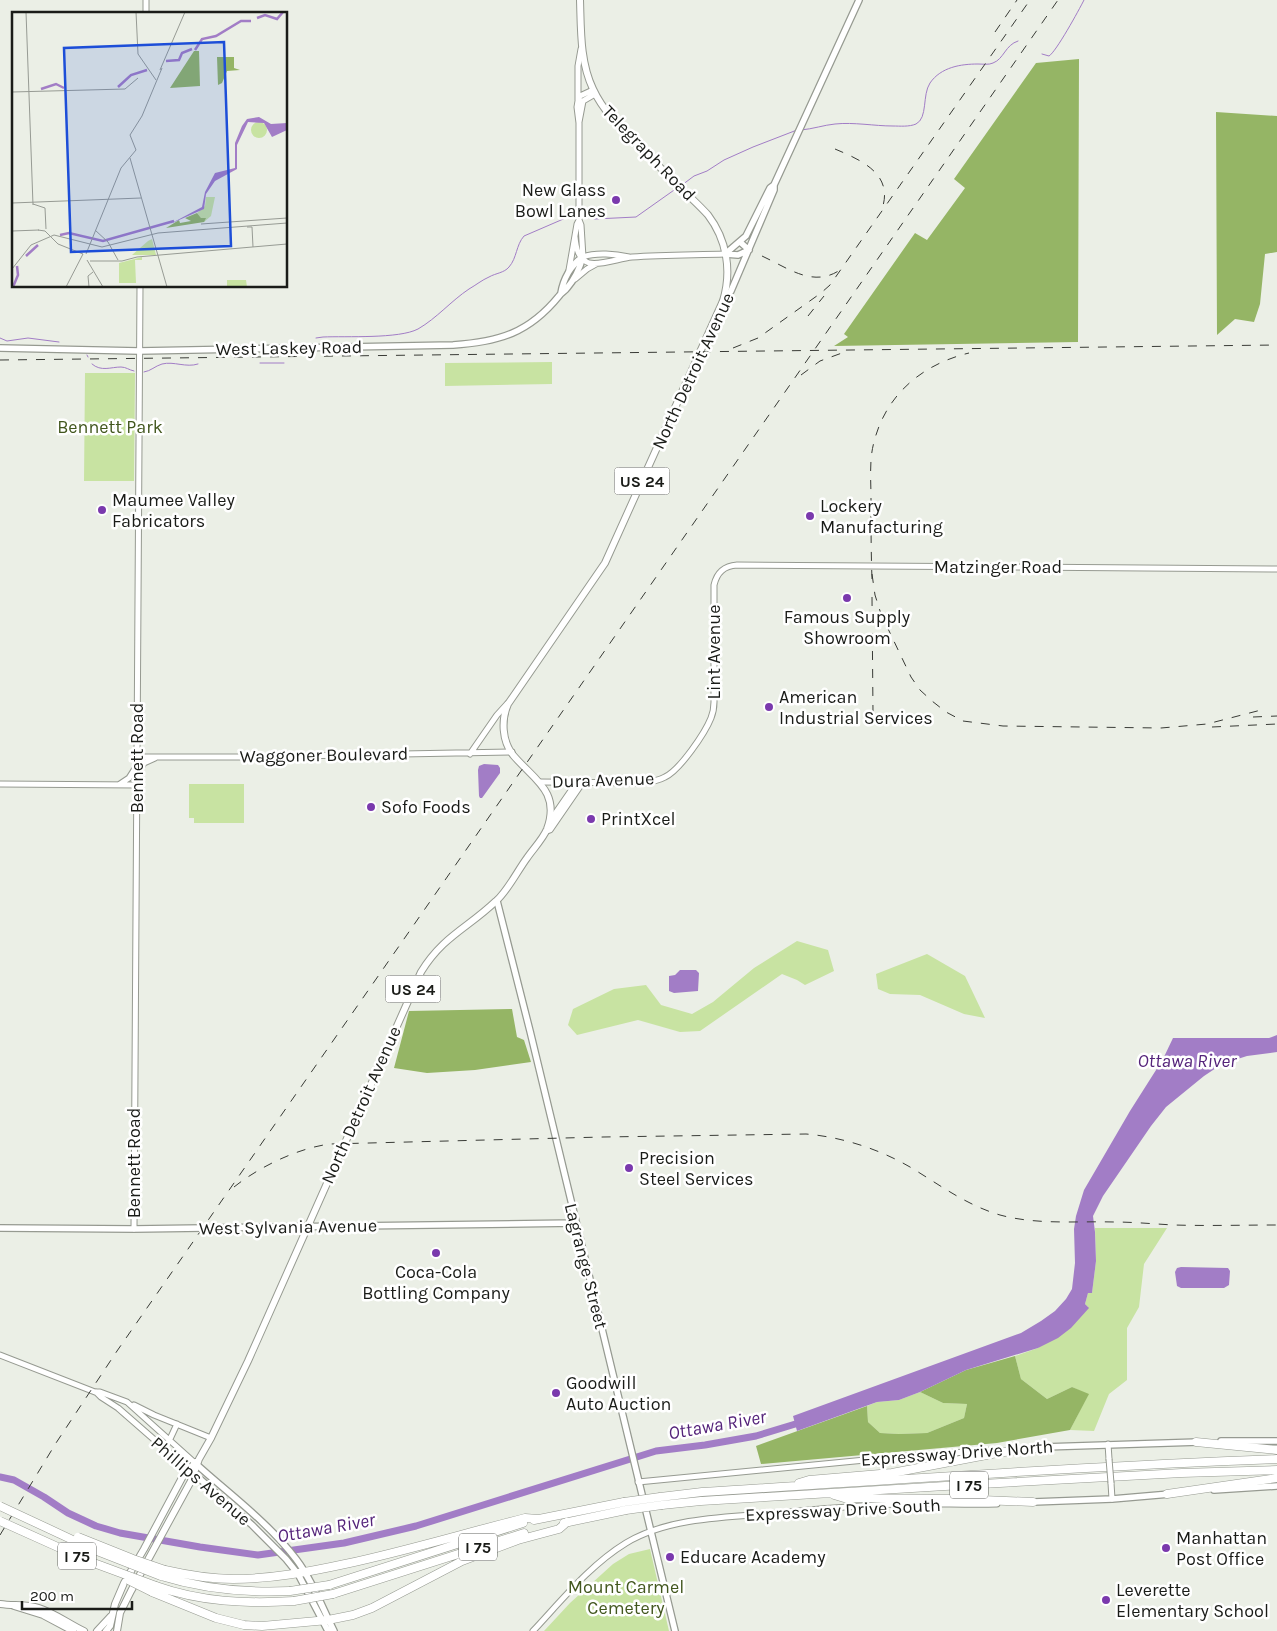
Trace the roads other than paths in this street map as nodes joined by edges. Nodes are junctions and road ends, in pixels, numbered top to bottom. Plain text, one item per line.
1 (580, 0) edge
2 (859, 0) edge
3 (582, 44) junction
4 (594, 92) junction
5 (578, 100) junction
6 (579, 123) junction
7 (774, 185) junction
8 (579, 220) junction
9 (575, 237) junction
10 (740, 242) junction
11 (749, 250) junction
12 (725, 254) junction
13 (582, 258) junction
14 (629, 258) junction
15 (600, 263) junction
16 (569, 270) junction
17 (571, 283) junction
18 (140, 288) edge
19 (560, 294) junction
20 (723, 301) junction
21 (0, 348) edge
22 (139, 351) junction
23 (1277, 569) edge
24 (720, 571) joint
25 (508, 704) junction
26 (512, 752) junction
27 (470, 754) junction
28 (137, 756) junction
29 (158, 756) junction
30 (137, 767) junction
31 (665, 778) joint
32 (137, 782) junction
33 (540, 782) junction
34 (580, 782) junction
35 (0, 784) edge
36 (119, 785) junction
37 (548, 824) junction
38 (546, 831) junction
39 (497, 901) junction
40 (576, 1222) junction
41 (307, 1226) junction
42 (0, 1228) edge
43 (134, 1229) junction
44 (0, 1355) edge
45 (95, 1392) junction
46 (127, 1402) junction
47 (149, 1422) junction
48 (177, 1424) junction
49 (142, 1429) junction
50 (168, 1438) junction
51 (211, 1438) junction
52 (1277, 1441) edge
53 (1196, 1442) junction
54 (159, 1443) junction
55 (1108, 1444) junction
56 (1044, 1447) junction
57 (1277, 1450) edge
58 (1277, 1459) edge
59 (197, 1462) junction
60 (1277, 1470) edge
61 (191, 1472) junction
62 (1277, 1478) edge
63 (638, 1482) junction
64 (1277, 1486) edge
65 (789, 1487) junction
66 (830, 1493) junction
67 (1167, 1494) junction
68 (1112, 1499) junction
69 (661, 1501) junction
70 (1033, 1502) junction
71 (0, 1506) edge
72 (625, 1506) junction
73 (538, 1519) junction
74 (0, 1521) edge
75 (567, 1522) junction
76 (650, 1531) junction
77 (163, 1573) junction
78 (303, 1575) junction
79 (154, 1589) junction
80 (0, 1604) edge
81 (13, 1606) junction
82 (124, 1606) junction
83 (112, 1616) junction
84 (325, 1620) junction
85 (73, 1631) edge
86 (84, 1631) edge
87 (97, 1631) edge
88 (106, 1631) edge
89 (117, 1631) edge
90 (121, 1631) edge
91 (328, 1631) edge
92 (334, 1631) edge
93 (533, 1631) edge
94 (675, 1631) edge

1 - 3 main road, Telegraph Road / US 24
2 - 7 main road, North Detroit Avenue
3 - 4 main road, Telegraph Road / US 24
3 - 5 street
4 - 5 street
4 - 6 street
4 - 12 main road, Telegraph Road / US 24
5 - 6 street
6 - 8 street
7 - 10 main road, North Detroit Avenue
7 - 11 main road, North Detroit Avenue
8 - 9 street
8 - 13 street
9 - 13 street
9 - 16 street
10 - 11 main road
10 - 12 main road, North Detroit Avenue
11 - 12 main road
11 - 20 main road, North Detroit Avenue
12 - 14 street
12 - 20 main road, Telegraph Road / US 24
13 - 14 street
13 - 15 street
13 - 16 main road, West Laskey Road
13 - 17 main road, West Laskey Road
14 - 15 street
15 - 17 street, West Laskey Road
16 - 19 main road, West Laskey Road
17 - 19 main road, West Laskey Road
18 - 22 street, Bennett Road
19 - 22 main road, West Laskey Road
20 - 25 main road, North Detroit Avenue / US 24
21 - 22 main road, West Laskey Road
22 - 28 street, Bennett Road
23 - 24 street, Matzinger Road
24 - 31 street, Lint Avenue
25 - 26 main road, North Detroit Avenue / US 24
25 - 27 street, North Detroit Avenue
26 - 27 street, Waggoner Boulevard
26 - 33 main road, North Detroit Avenue / US 24
27 - 29 street, Waggoner Boulevard
28 - 29 street, Waggoner Boulevard
28 - 30 street, Bennett Road
29 - 32 street
30 - 32 street, Bennett Road
30 - 36 street
31 - 34 street, Dura Avenue
32 - 36 street
32 - 43 street, Bennett Road
33 - 34 street, Dura Avenue
33 - 37 main road, North Detroit Avenue / US 24
34 - 37 street
34 - 38 street
35 - 36 street
37 - 38 main road, North Detroit Avenue / US 24
38 - 39 main road, North Detroit Avenue / US 24
39 - 40 main road, Lagrange Street
39 - 41 main road, North Detroit Avenue / US 24
40 - 41 main road, West Sylvania Avenue
40 - 63 main road, Lagrange Street
41 - 43 main road, West Sylvania Avenue
41 - 51 main road, North Detroit Avenue / US 24
42 - 43 main road, West Sylvania Avenue
44 - 45 street, Phillips Avenue
45 - 46 street, Phillips Avenue
45 - 49 street, Phillips Avenue
46 - 47 street, Phillips Avenue
46 - 48 street, Phillips Avenue
47 - 49 street
47 - 50 street, Phillips Avenue
48 - 50 street
48 - 51 street, Phillips Avenue
49 - 54 street, Phillips Avenue
50 - 54 street
50 - 59 street, Phillips Avenue
51 - 59 main road, North Detroit Avenue / US 24
52 - 53 main road, Expressway Drive North
53 - 55 main road, Expressway Drive North
53 - 57 highway
54 - 61 street, Phillips Avenue
55 - 56 main road, Expressway Drive North
55 - 68 street, bridge
56 - 63 street, Expressway Drive North
56 - 65 highway
58 - 65 highway, I 75
59 - 61 main road, North Detroit Avenue / US 24
59 - 78 main road, Phillips Avenue
60 - 66 highway, I 75
61 - 78 main road, Phillips Avenue
61 - 82 main road, North Detroit Avenue / US 24
61 - 83 main road, North Detroit Avenue / US 24
62 - 67 highway
63 - 76 main road, Lagrange Street
64 - 67 main road, Expressway Drive South
65 - 69 highway, I 75
66 - 69 highway, I 75
66 - 70 highway
67 - 68 main road, Expressway Drive South
68 - 70 main road, Expressway Drive South
69 - 72 highway, I 75, bridge
70 - 76 street, Expressway Drive South
71 - 77 highway, bridge
72 - 73 highway, I 75
72 - 75 highway, I 75
73 - 77 highway, I 75, bridge
73 - 78 highway
74 - 79 highway, I 75, bridge
75 - 79 highway, I 75, bridge
75 - 84 highway
76 - 93 street, Expressway Drive South
76 - 94 main road, Lagrange Street
77 - 78 highway
78 - 84 main road, Phillips Avenue
78 - 84 main road
79 - 84 highway
80 - 81 main road
81 - 85 main road
81 - 86 main road
82 - 89 main road, North Detroit Avenue / US 24
82 - 90 main road
83 - 87 main road
83 - 88 main road, North Detroit Avenue / US 24
84 - 91 main road, Phillips Avenue
84 - 92 main road

